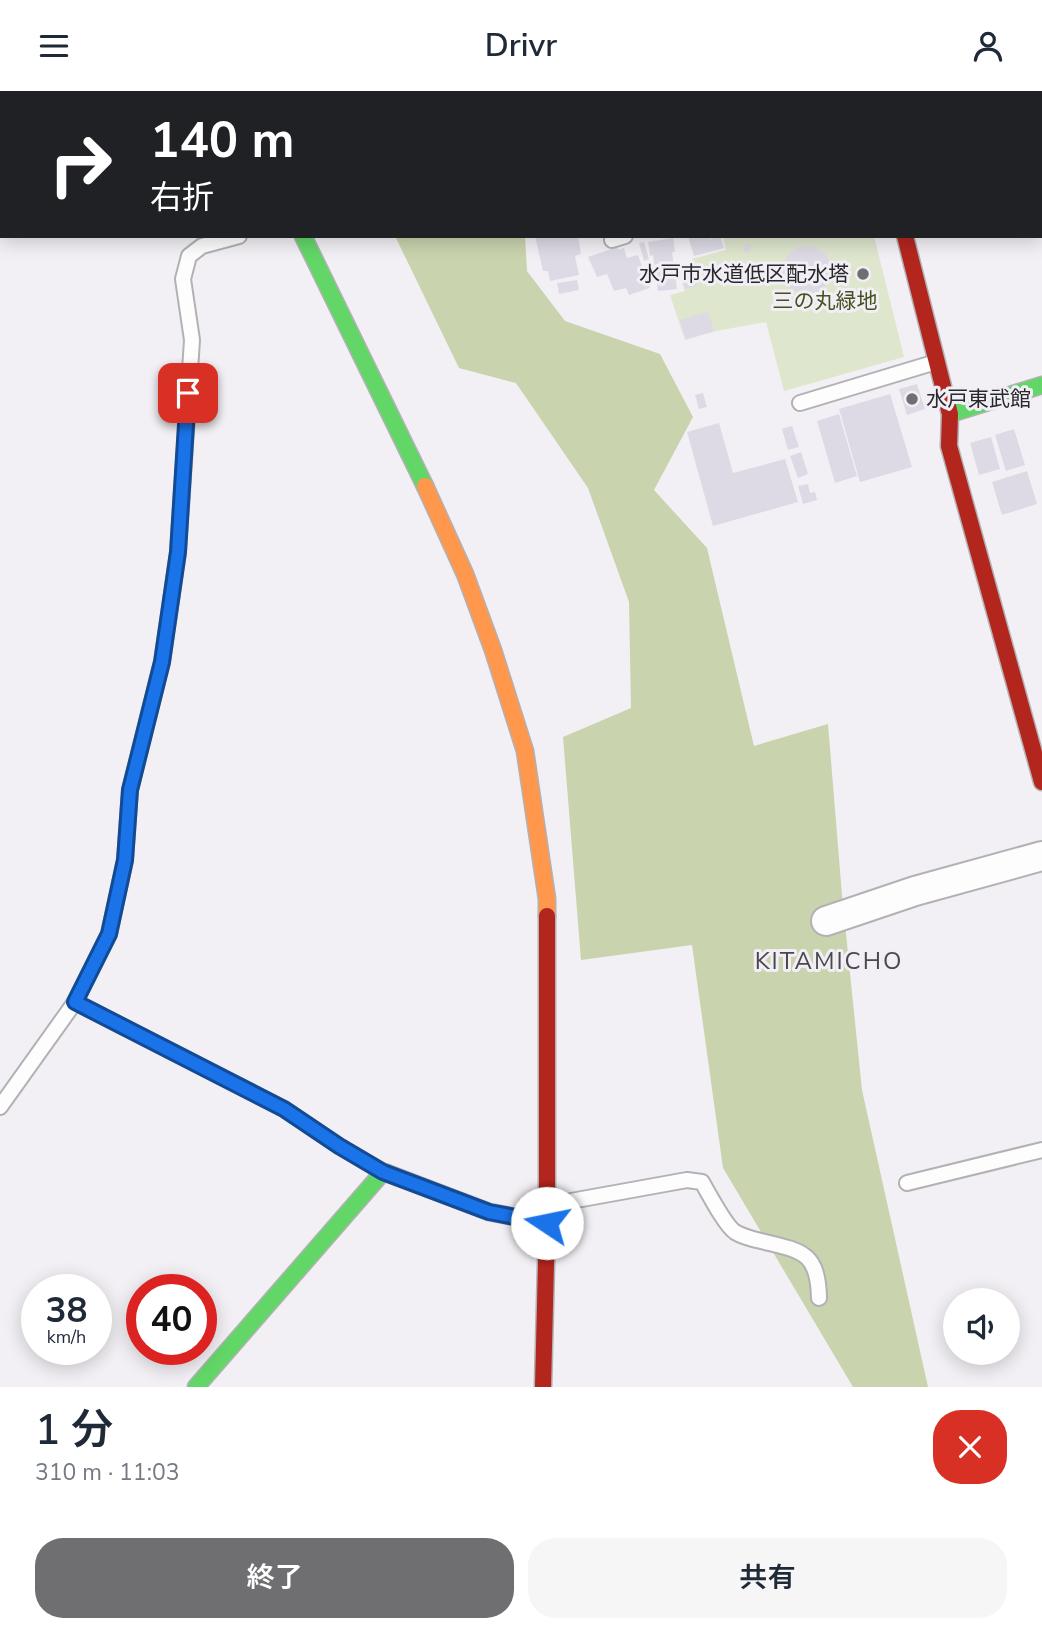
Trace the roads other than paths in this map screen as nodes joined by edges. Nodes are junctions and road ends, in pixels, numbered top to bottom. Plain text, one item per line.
1 (232, 238) edge
2 (304, 238) edge
3 (906, 238) edge
4 (937, 361) junction
5 (1042, 386) edge
6 (800, 403) dead end
7 (950, 414) junction
8 (1037, 747) edge
9 (1042, 782) edge
10 (1042, 856) edge
11 (826, 921) dead end
12 (75, 1002) junction
13 (0, 1107) edge
14 (1042, 1150) edge
15 (383, 1172) junction
16 (907, 1183) dead end
17 (547, 1205) junction
18 (547, 1223) junction
19 (819, 1298) dead end
20 (196, 1387) edge
21 (544, 1387) edge

1 - 12 lane
2 - 17 street
3 - 4 street
4 - 6 lane
4 - 7 street
5 - 7 street
7 - 8 street
8 - 9 street
10 - 11 street
12 - 13 lane
12 - 15 lane
14 - 16 lane
15 - 18 street
15 - 20 street
17 - 18 street
17 - 19 lane
18 - 21 street

